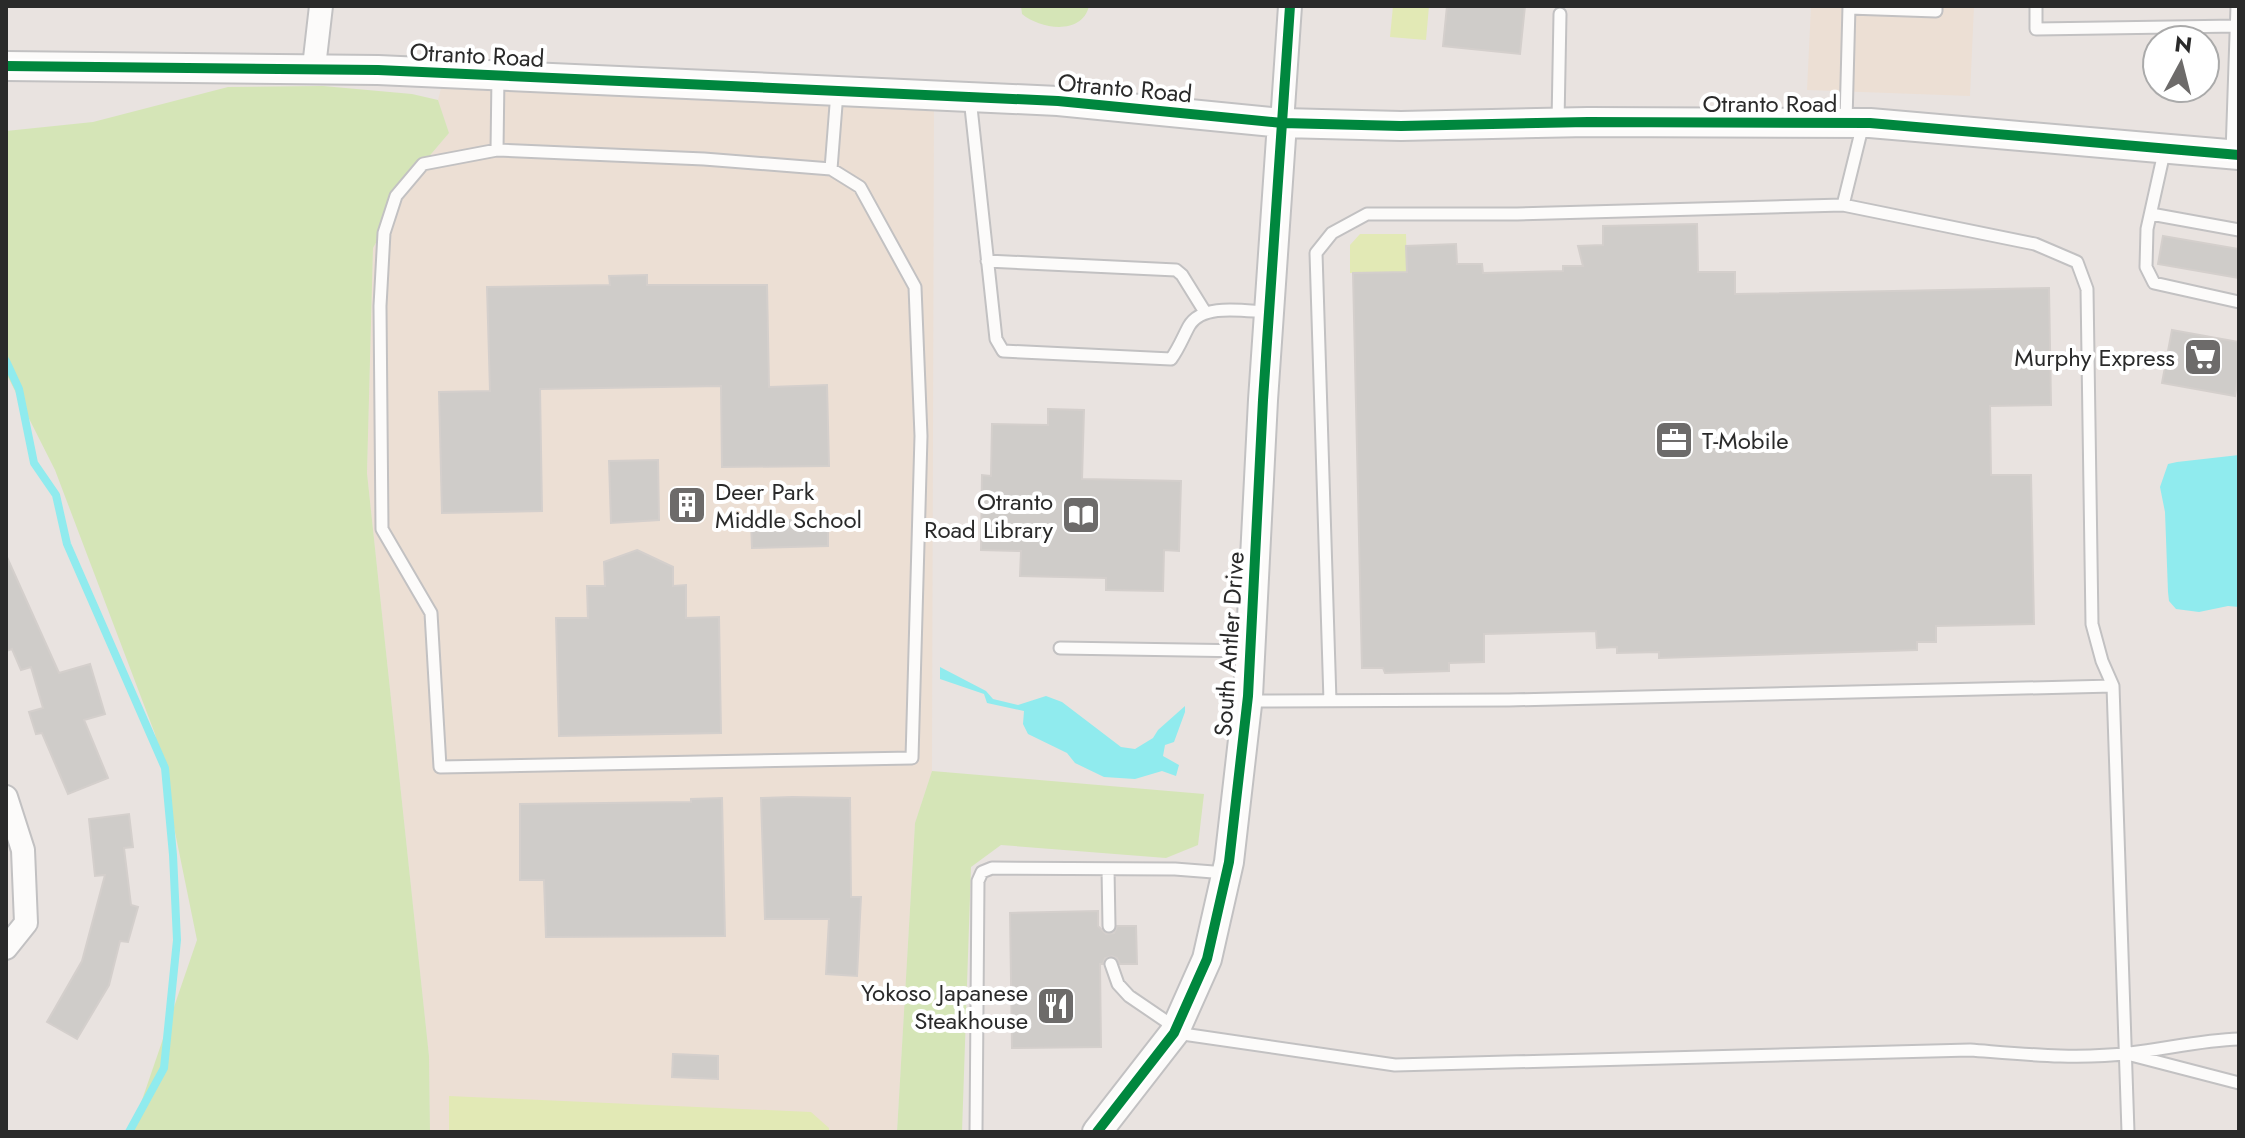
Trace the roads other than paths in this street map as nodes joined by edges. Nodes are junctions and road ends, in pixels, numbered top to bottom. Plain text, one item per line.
1 (321, 6) edge
2 (1290, 6) edge
3 (1936, 6) edge
4 (2036, 6) edge
5 (2237, 6) edge
6 (1849, 7) edge
7 (1560, 14) dead end
8 (2238, 26) edge
9 (6, 66) edge
10 (314, 67) junction
11 (498, 76) junction
12 (837, 91) junction
13 (970, 97) junction
14 (1282, 123) junction
15 (1558, 123) junction
16 (1854, 123) junction
17 (2166, 148) junction
18 (497, 150) junction
19 (2236, 155) edge
20 (831, 169) junction
21 (1843, 205) junction
22 (2151, 214) junction
23 (2239, 230) edge
24 (987, 261) junction
25 (2239, 302) edge
26 (1205, 312) junction
27 (1269, 312) junction
28 (1060, 648) dead end
29 (1250, 651) junction
30 (2113, 686) junction
31 (1247, 701) junction
32 (1330, 701) junction
33 (6, 797) edge
34 (1108, 869) junction
35 (1226, 873) junction
36 (1109, 926) dead end
37 (6, 948) edge
38 (1111, 964) dead end
39 (1175, 1031) junction
40 (2239, 1039) edge
41 (2127, 1054) junction
42 (2239, 1083) edge
43 (976, 1132) edge
44 (1097, 1132) edge
45 (2128, 1132) edge

1 - 10 street
2 - 14 street
3 - 6 lane
4 - 8 lane
5 - 8 lane
6 - 16 lane
7 - 15 lane
8 - 19 lane
9 - 10 street, Otranto Road
10 - 11 street, Otranto Road
11 - 12 street, Otranto Road
11 - 18 lane
12 - 13 street, Otranto Road
12 - 20 lane
13 - 14 street, Otranto Road
13 - 24 lane
14 - 15 street, Otranto Road
14 - 27 street, South Antler Drive
15 - 16 street, Otranto Road
16 - 17 street, Otranto Road
16 - 21 lane
17 - 19 street, Otranto Road
17 - 22 lane
18 - 20 lane
18 - 20 lane
21 - 30 lane
21 - 32 lane
22 - 23 lane
22 - 25 lane
24 - 26 lane
24 - 26 lane
26 - 27 lane
27 - 29 street, South Antler Drive
28 - 29 lane
29 - 31 street, South Antler Drive
30 - 32 lane
30 - 41 lane
31 - 32 lane
31 - 35 street, South Antler Drive
33 - 37 street
34 - 35 lane
34 - 36 lane
34 - 43 lane
35 - 39 street, South Antler Drive
38 - 39 lane
39 - 41 lane
39 - 44 street, South Antler Drive
40 - 41 lane
41 - 42 lane
41 - 45 lane

